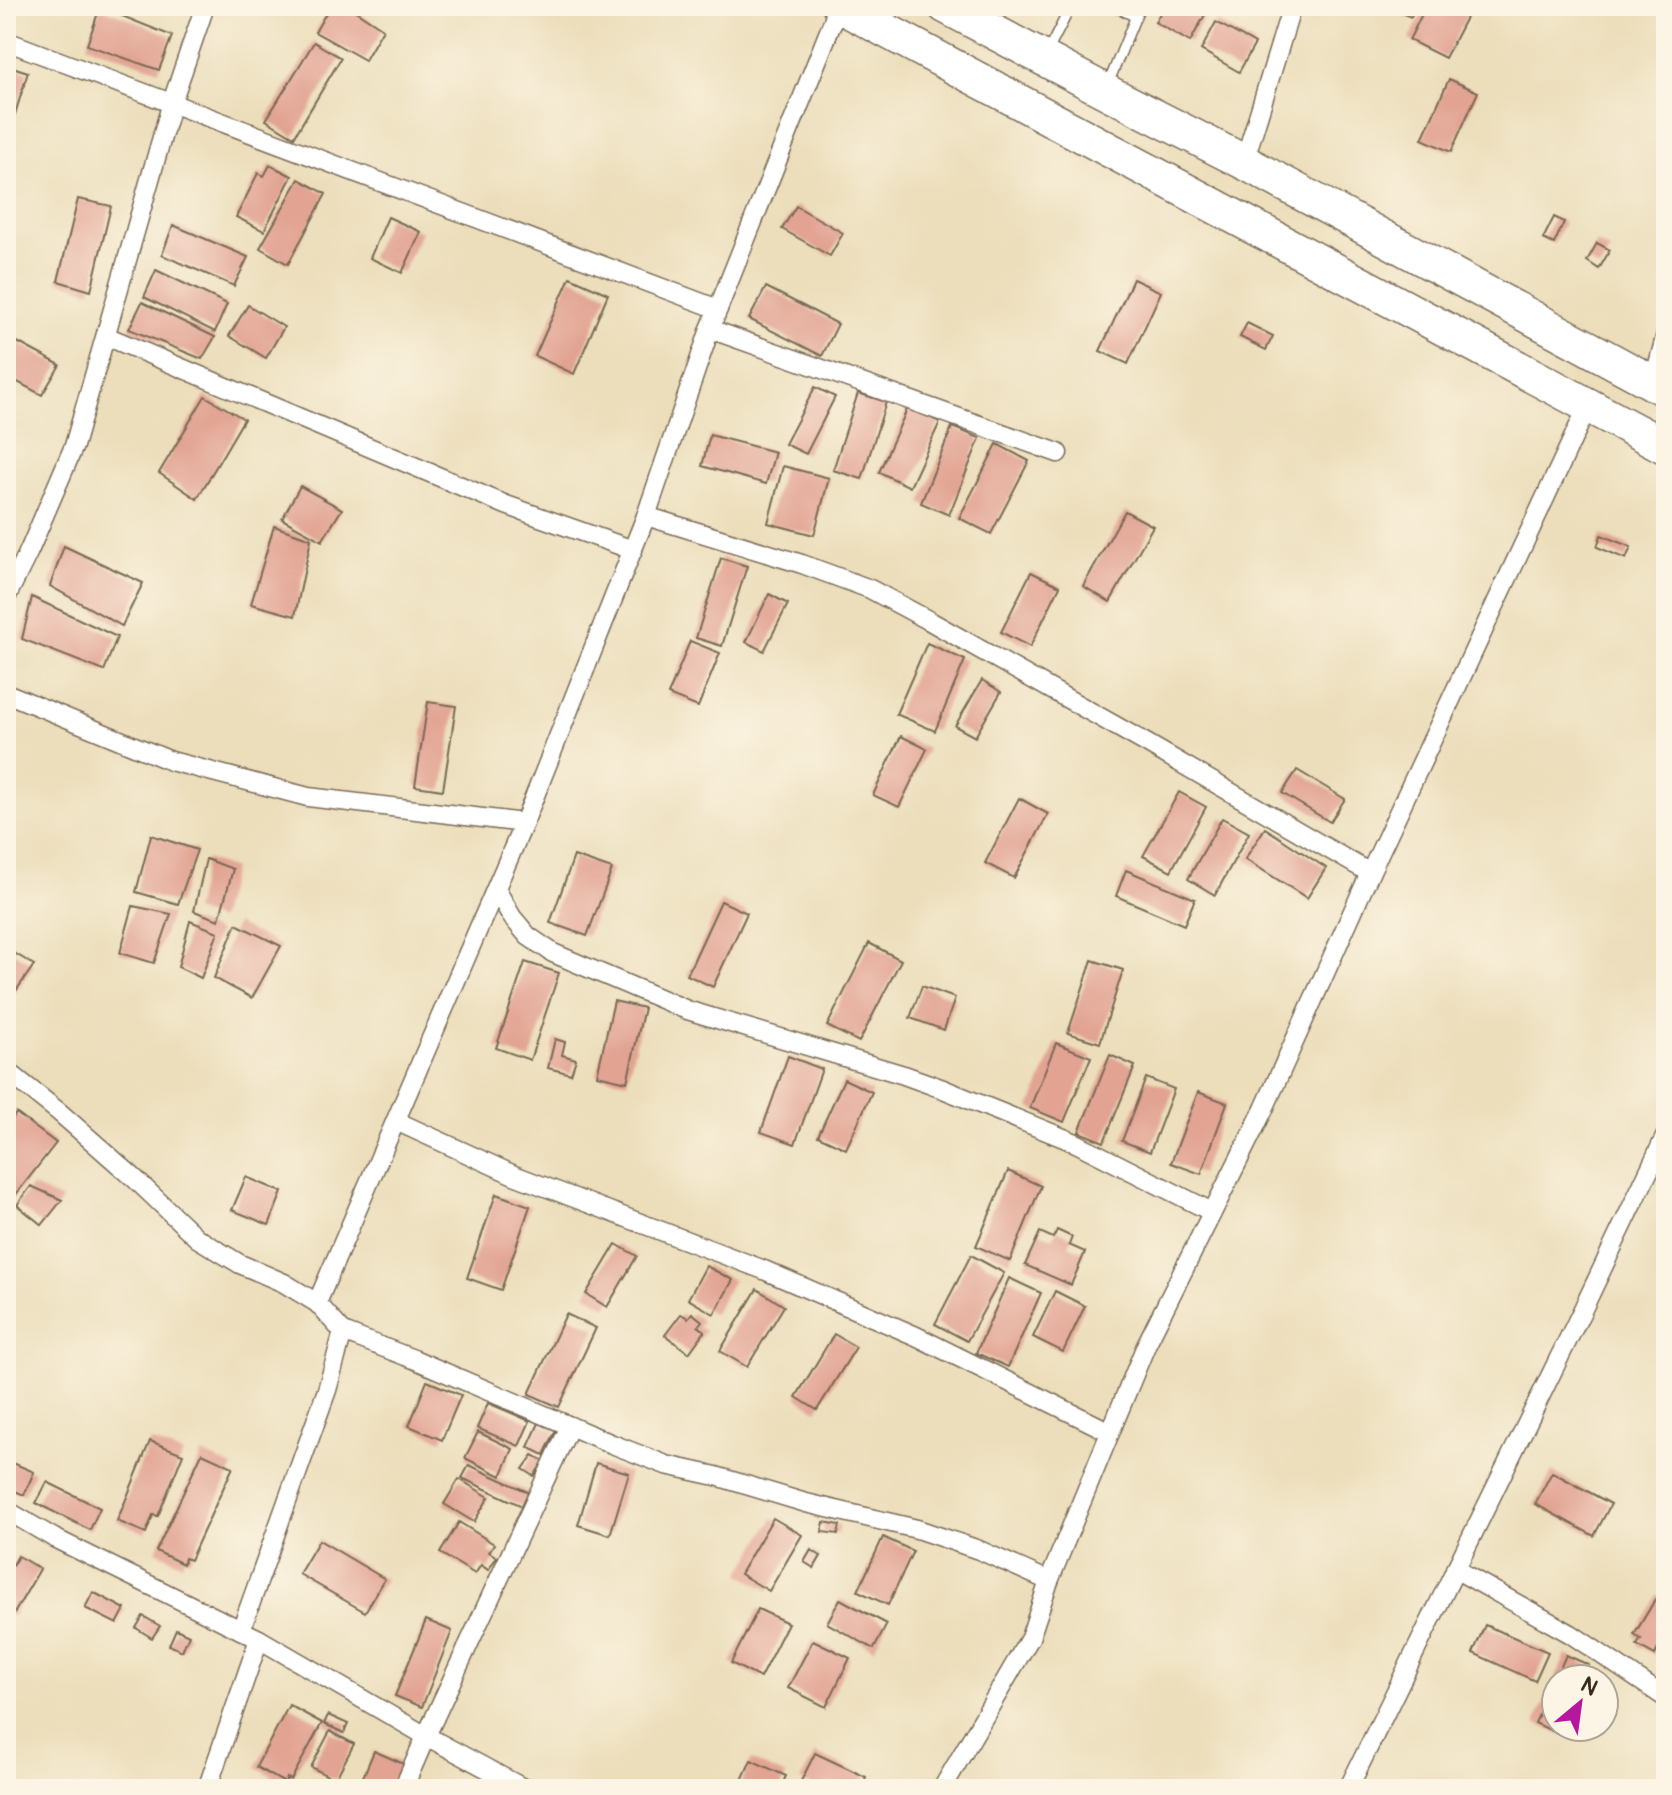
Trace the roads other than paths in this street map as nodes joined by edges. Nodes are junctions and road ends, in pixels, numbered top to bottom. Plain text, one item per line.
1 (205, 6) edge
2 (839, 6) edge
3 (945, 6) edge
4 (1071, 6) edge
5 (1114, 6) edge
6 (1140, 6) edge
7 (1292, 6) edge
8 (1134, 16) junction
9 (6, 41) edge
10 (1044, 59) junction
11 (1105, 91) junction
12 (172, 102) junction
13 (1244, 162) junction
14 (718, 309) junction
15 (710, 329) junction
16 (1666, 334) edge
17 (106, 336) junction
18 (1659, 387) edge
19 (1588, 406) junction
20 (1666, 447) edge
21 (1058, 453) dead end
22 (646, 516) junction
23 (633, 550) junction
24 (6, 598) edge
25 (6, 693) edge
26 (524, 823) junction
27 (1370, 873) junction
28 (496, 889) junction
29 (6, 1070) edge
30 (396, 1121) junction
31 (1666, 1135) edge
32 (1212, 1212) junction
33 (317, 1303) junction
34 (343, 1332) junction
35 (570, 1426) junction
36 (1110, 1432) junction
37 (6, 1510) edge
38 (1455, 1569) junction
39 (1049, 1581) junction
40 (241, 1630) junction
41 (259, 1639) junction
42 (1666, 1698) edge
43 (426, 1736) junction
44 (207, 1789) edge
45 (403, 1789) edge
46 (525, 1789) edge
47 (942, 1789) edge
48 (1348, 1789) edge

1 - 12 street
2 - 14 street
2 - 19 highway
3 - 10 highway
4 - 10 lane
5 - 8 lane
6 - 8 lane
7 - 13 street
8 - 11 lane
9 - 12 street
10 - 11 highway
11 - 13 highway
12 - 14 street
12 - 17 street
13 - 18 highway
14 - 15 street
15 - 21 street
15 - 22 street
16 - 18 street
17 - 23 street
17 - 24 street
19 - 20 highway
19 - 27 street
22 - 23 street
22 - 27 street
23 - 26 street
25 - 26 street
26 - 28 street
27 - 32 street
28 - 30 street
28 - 32 street
29 - 33 street
30 - 33 street
30 - 36 street
31 - 38 street
32 - 36 street
33 - 34 street
34 - 35 street
34 - 40 street
35 - 39 street
35 - 43 street
36 - 39 street
37 - 40 street
38 - 42 street
38 - 48 street
39 - 47 street
40 - 41 street
41 - 43 street
41 - 44 street
43 - 45 street
43 - 46 street

